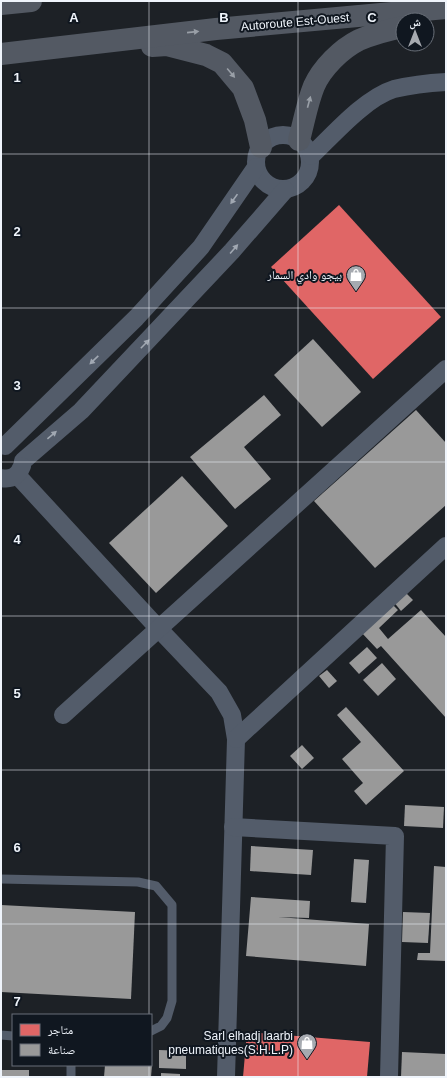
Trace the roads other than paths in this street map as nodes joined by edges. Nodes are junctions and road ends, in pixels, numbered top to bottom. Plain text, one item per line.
1 (31, 1) edge
2 (1, 4) edge
3 (446, 8) edge
4 (446, 16) edge
5 (435, 19) edge
6 (395, 29) edge
7 (45, 49) junction
8 (1, 54) edge
9 (446, 82) edge
10 (305, 148) junction
11 (259, 157) junction
12 (285, 190) junction
13 (446, 369) edge
14 (3, 447) edge
15 (10, 476) edge
16 (446, 546) edge
17 (158, 628) junction
18 (63, 715) dead end
19 (236, 739) junction
20 (233, 827) junction
21 (1, 879) edge
22 (152, 1030) edge
23 (1, 1035) edge
24 (12, 1036) edge
25 (71, 1066) edge
26 (70, 1077) edge
27 (226, 1077) edge
28 (389, 1077) edge

1 - 2 highway
7 -> 3 highway, Autoroute Est-Ouest
4 - 5 highway
10 -> 6 highway
7 - 8 highway, Autoroute Est-Ouest
7 -> 11 highway
9 - 10 street
10 - 11 street
10 - 12 street
11 - 12 street
11 -> 14 street
15 -> 12 street
13 - 17 street
14 - 15 street
15 - 17 street
16 - 19 street
17 - 18 street
17 - 19 street
19 - 20 street
20 - 27 street
20 - 28 street
21 - 22 lane
23 - 24 lane
25 - 26 lane

